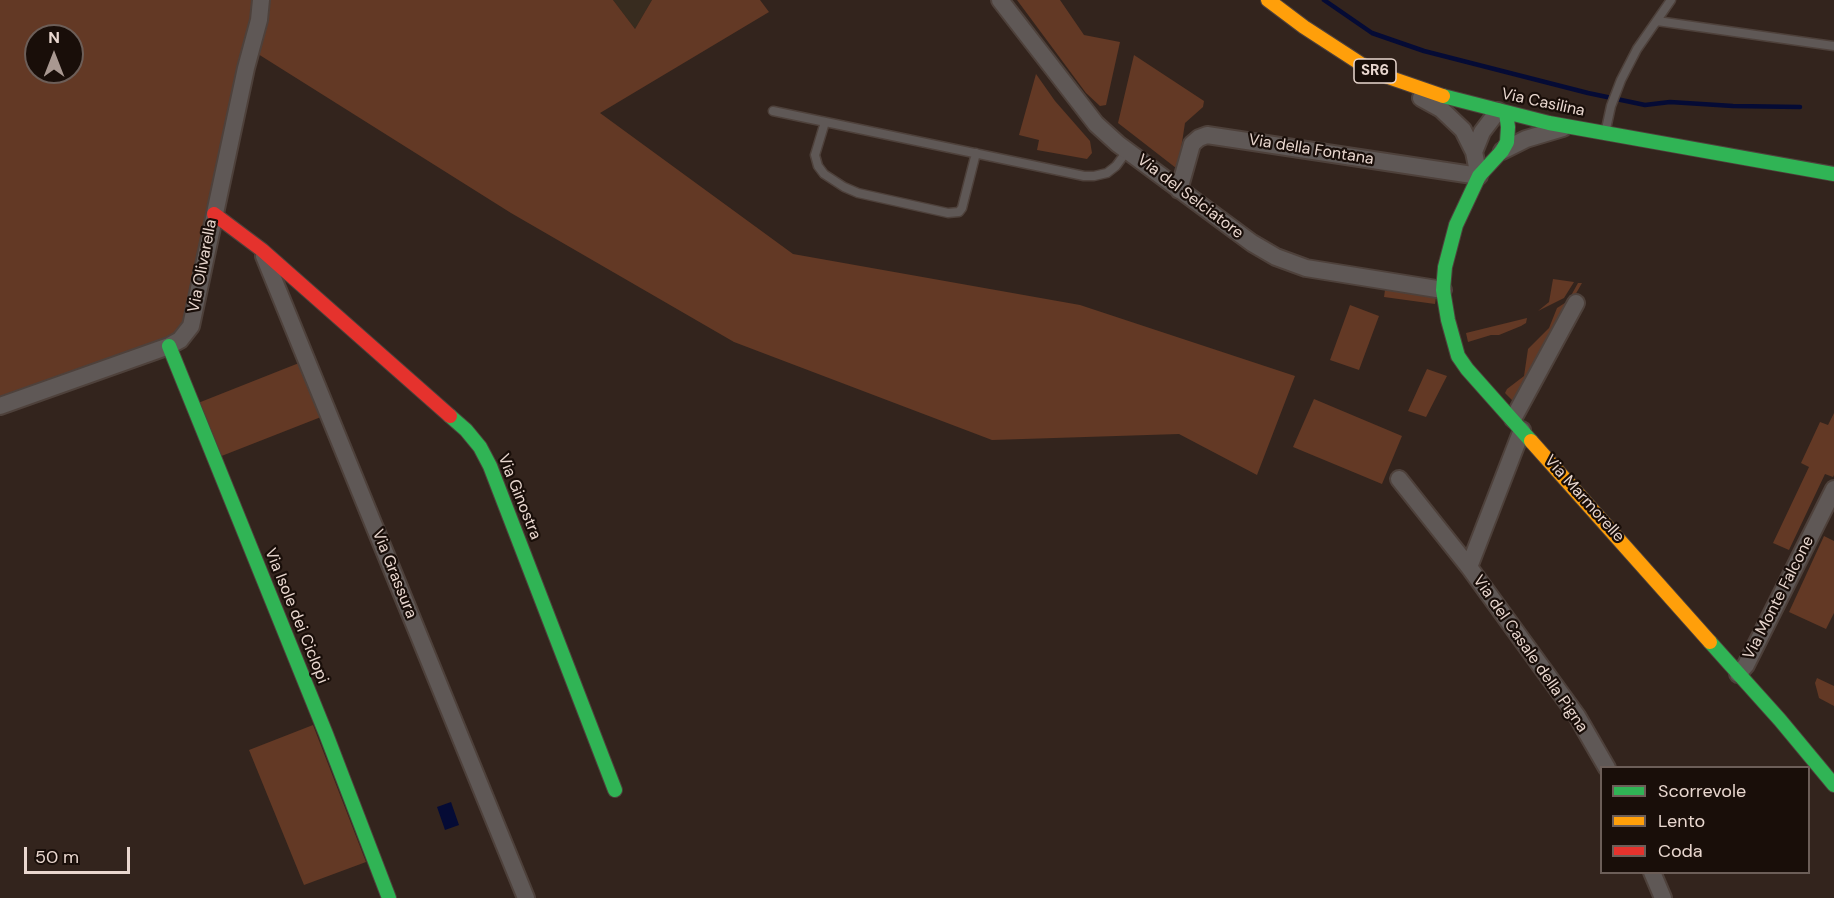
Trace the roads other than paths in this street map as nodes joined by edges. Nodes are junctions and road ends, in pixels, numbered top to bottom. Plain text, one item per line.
1 (261, 0) edge
2 (1000, 0) edge
3 (1268, 0) edge
4 (1671, 0) edge
5 (1657, 21) junction
6 (1834, 46) edge
7 (1369, 68) junction
8 (772, 111) dead end
9 (1502, 112) junction
10 (825, 122) junction
11 (1568, 126) junction
12 (1605, 133) junction
13 (1127, 151) junction
14 (1502, 151) junction
15 (1474, 152) junction
16 (976, 153) junction
17 (1834, 174) edge
18 (1479, 176) junction
19 (1179, 190) junction
20 (214, 213) junction
21 (262, 250) junction
22 (1443, 290) junction
23 (1576, 303) dead end
24 (169, 346) junction
25 (0, 406) edge
26 (1518, 425) junction
27 (1399, 479) dead end
28 (1834, 489) edge
29 (1469, 567) junction
30 (1738, 674) junction
31 (1606, 766) edge
32 (1834, 785) edge
33 (615, 790) dead end
34 (1652, 874) edge
35 (389, 898) edge
36 (526, 898) edge
37 (1663, 898) edge

1 - 20 street, Via Olivarella
2 - 13 street, Via del Selciatore
3 - 7 street, Via Casilina / SR6
4 - 5 lane
5 - 6 lane
5 - 12 lane
7 - 9 street, Via Casilina / SR6
7 - 15 street
8 - 10 lane
9 - 11 street, Via Casilina / SR6
9 - 14 street
9 - 15 street
10 - 16 lane
10 - 16 lane
11 - 12 street, Via Casilina / SR6
11 - 14 street, Via Marmorelle
12 - 17 street, Via Casilina / SR6
13 - 16 lane
13 - 19 street, Via del Selciatore
14 - 18 street, Via Marmorelle
15 - 18 street
18 - 19 street, Via della Fontana
18 - 22 street, Via Marmorelle
19 - 22 street, Via del Selciatore
20 - 21 street, Via Ginostra
20 - 24 street, Via Olivarella
21 - 33 street, Via Ginostra
21 - 36 street, Via Grassura
22 - 26 street, Via Marmorelle
23 - 26 street, Via del Casale della Pigna
24 - 25 street, Via Olivarella
24 - 35 street, Via Isole dei Ciclopi
26 - 29 street, Via del Casale della Pigna
26 - 30 street, Via Marmorelle
27 - 29 street
28 - 30 street, Via Monte Falcone
29 - 31 street, Via del Casale della Pigna
30 - 32 street, Via Marmorelle
34 - 37 street

